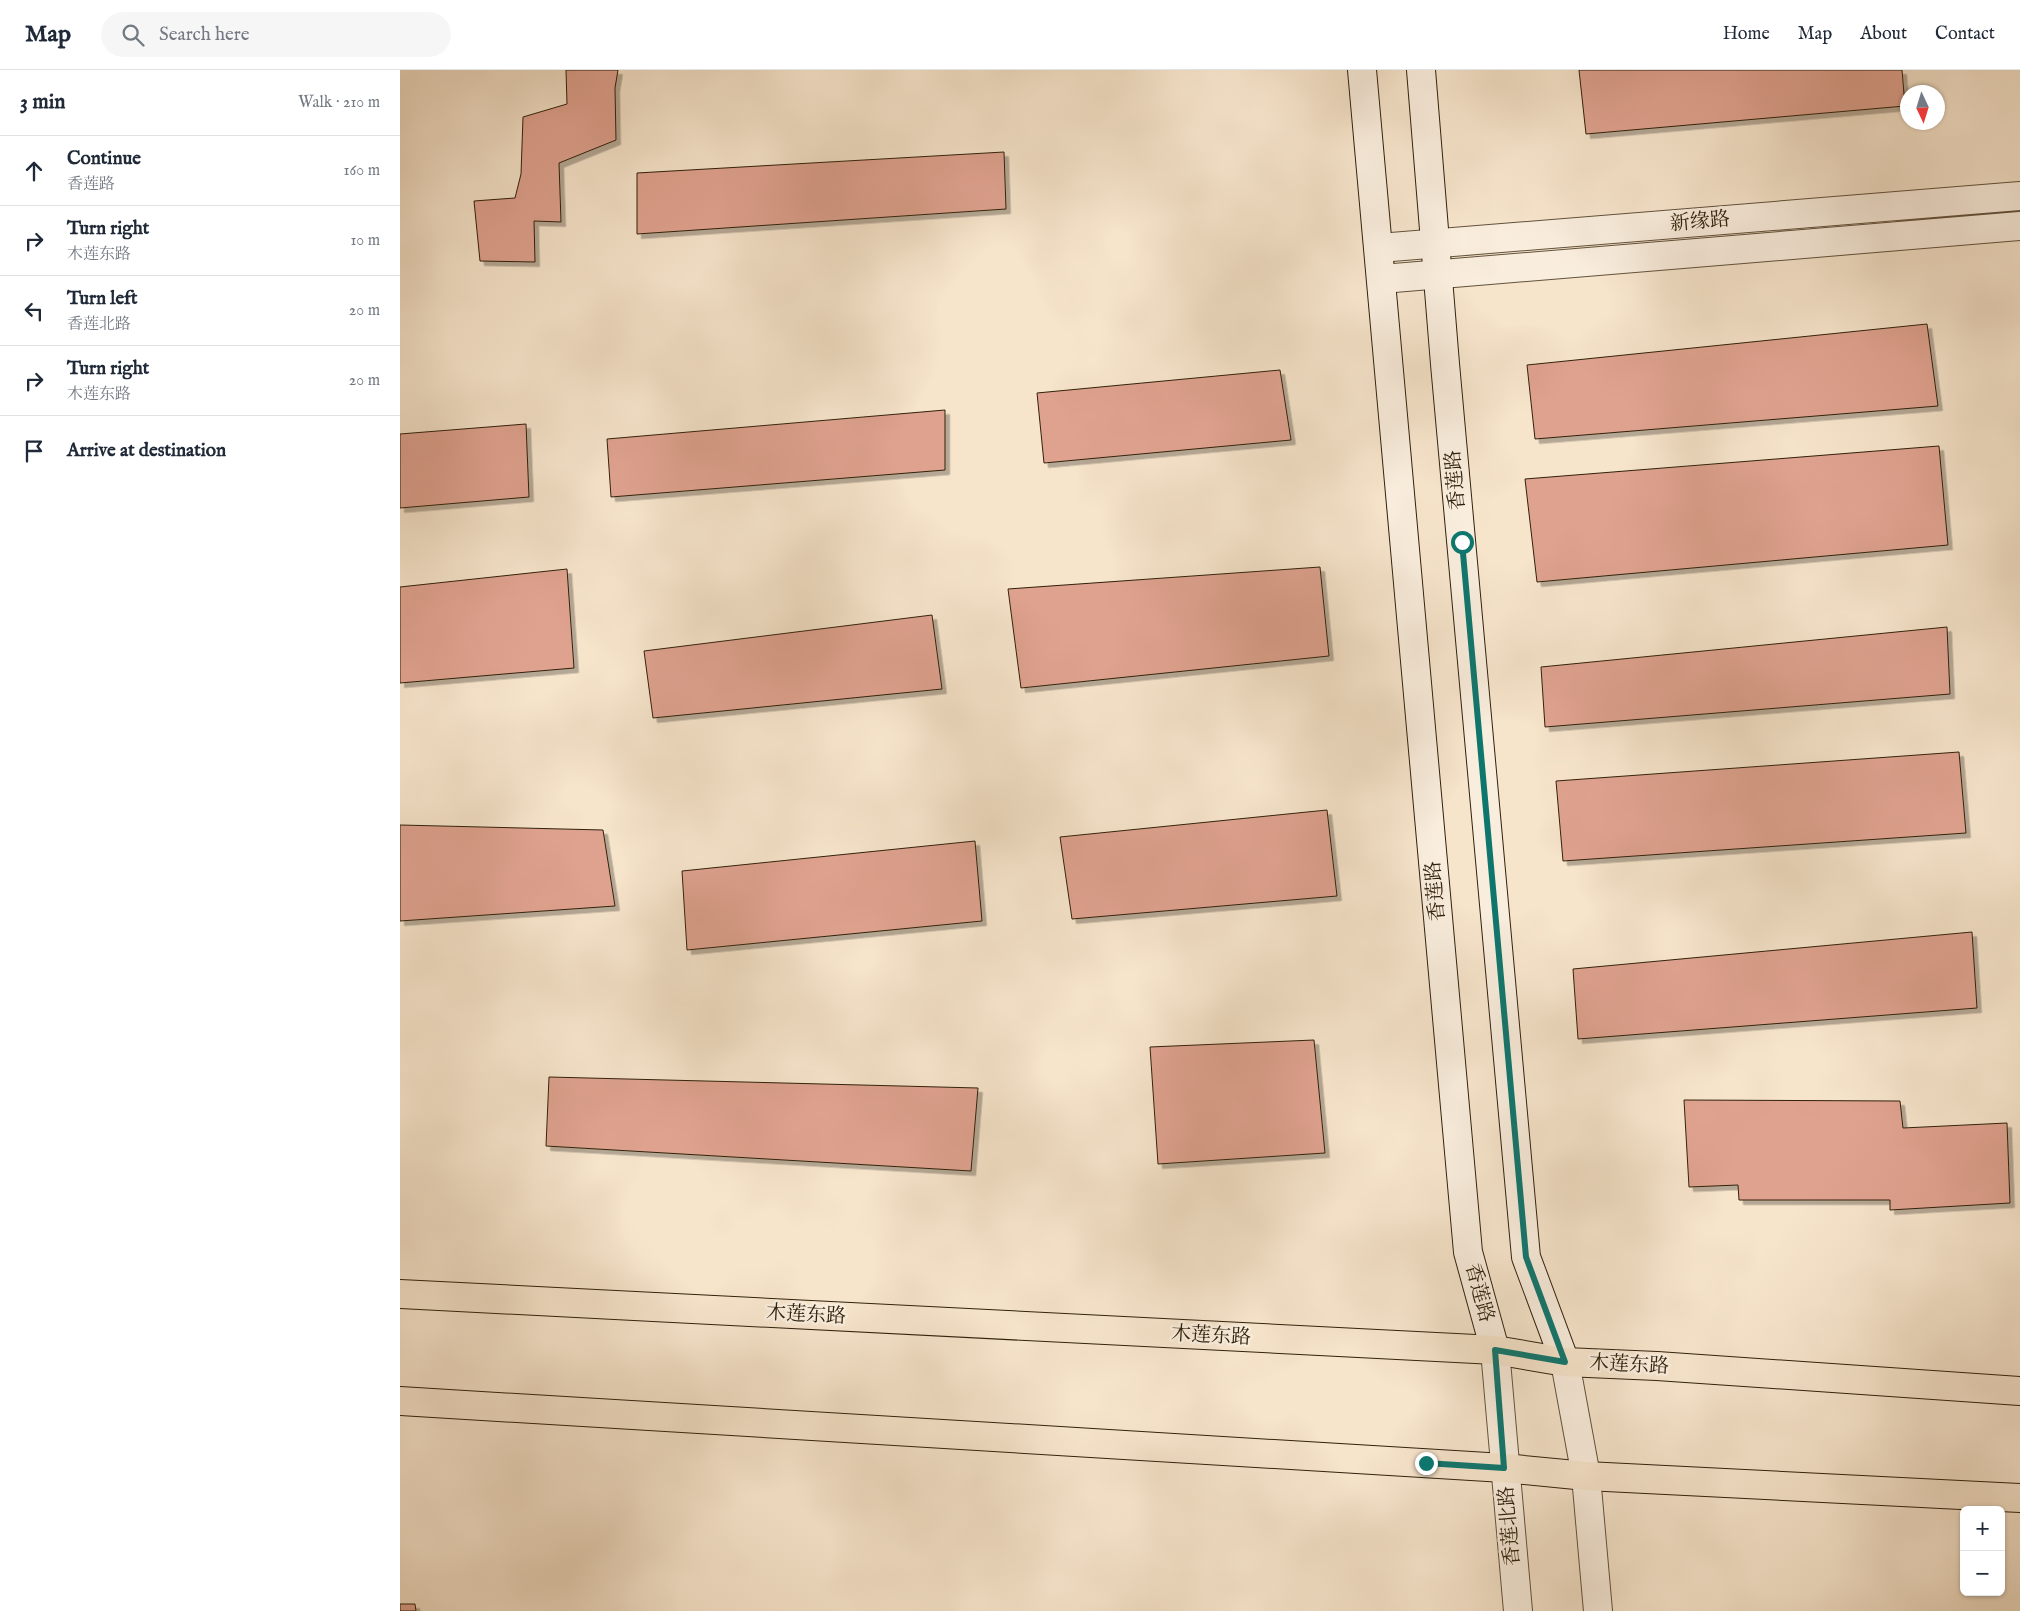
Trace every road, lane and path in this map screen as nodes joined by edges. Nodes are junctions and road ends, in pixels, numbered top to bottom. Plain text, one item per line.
1 (1362, 70) edge
2 (1421, 70) edge
3 (2020, 196) edge
4 (2020, 226) edge
5 (1436, 243) junction
6 (1379, 248) junction
7 (1438, 274) junction
8 (1382, 279) junction
9 (400, 1294) edge
10 (1495, 1350) junction
11 (1565, 1362) junction
12 (2020, 1391) edge
13 (400, 1401) edge
14 (1504, 1468) junction
15 (1586, 1476) junction
16 (2020, 1498) edge
17 (1518, 1611) edge
18 (1598, 1611) edge

1 - 6 main road, 香莲路
2 - 5 main road, 香莲路
3 - 5 main road, 新缘路
4 - 7 main road, 新缘路
5 - 6 main road, 新缘路
5 - 7 main road, 香莲路
6 - 8 main road, 香莲路
7 - 8 main road, 新缘路
7 - 11 main road, 香莲路
8 - 10 main road, 香莲路
9 - 10 main road, 木莲东路
10 - 11 main road, 木莲东路
10 - 14 main road, 香莲北路
11 - 12 main road, 木莲东路
11 - 15 main road
13 - 14 main road
14 - 15 main road
14 - 17 main road, 香莲北路
15 - 16 main road
15 - 18 main road

